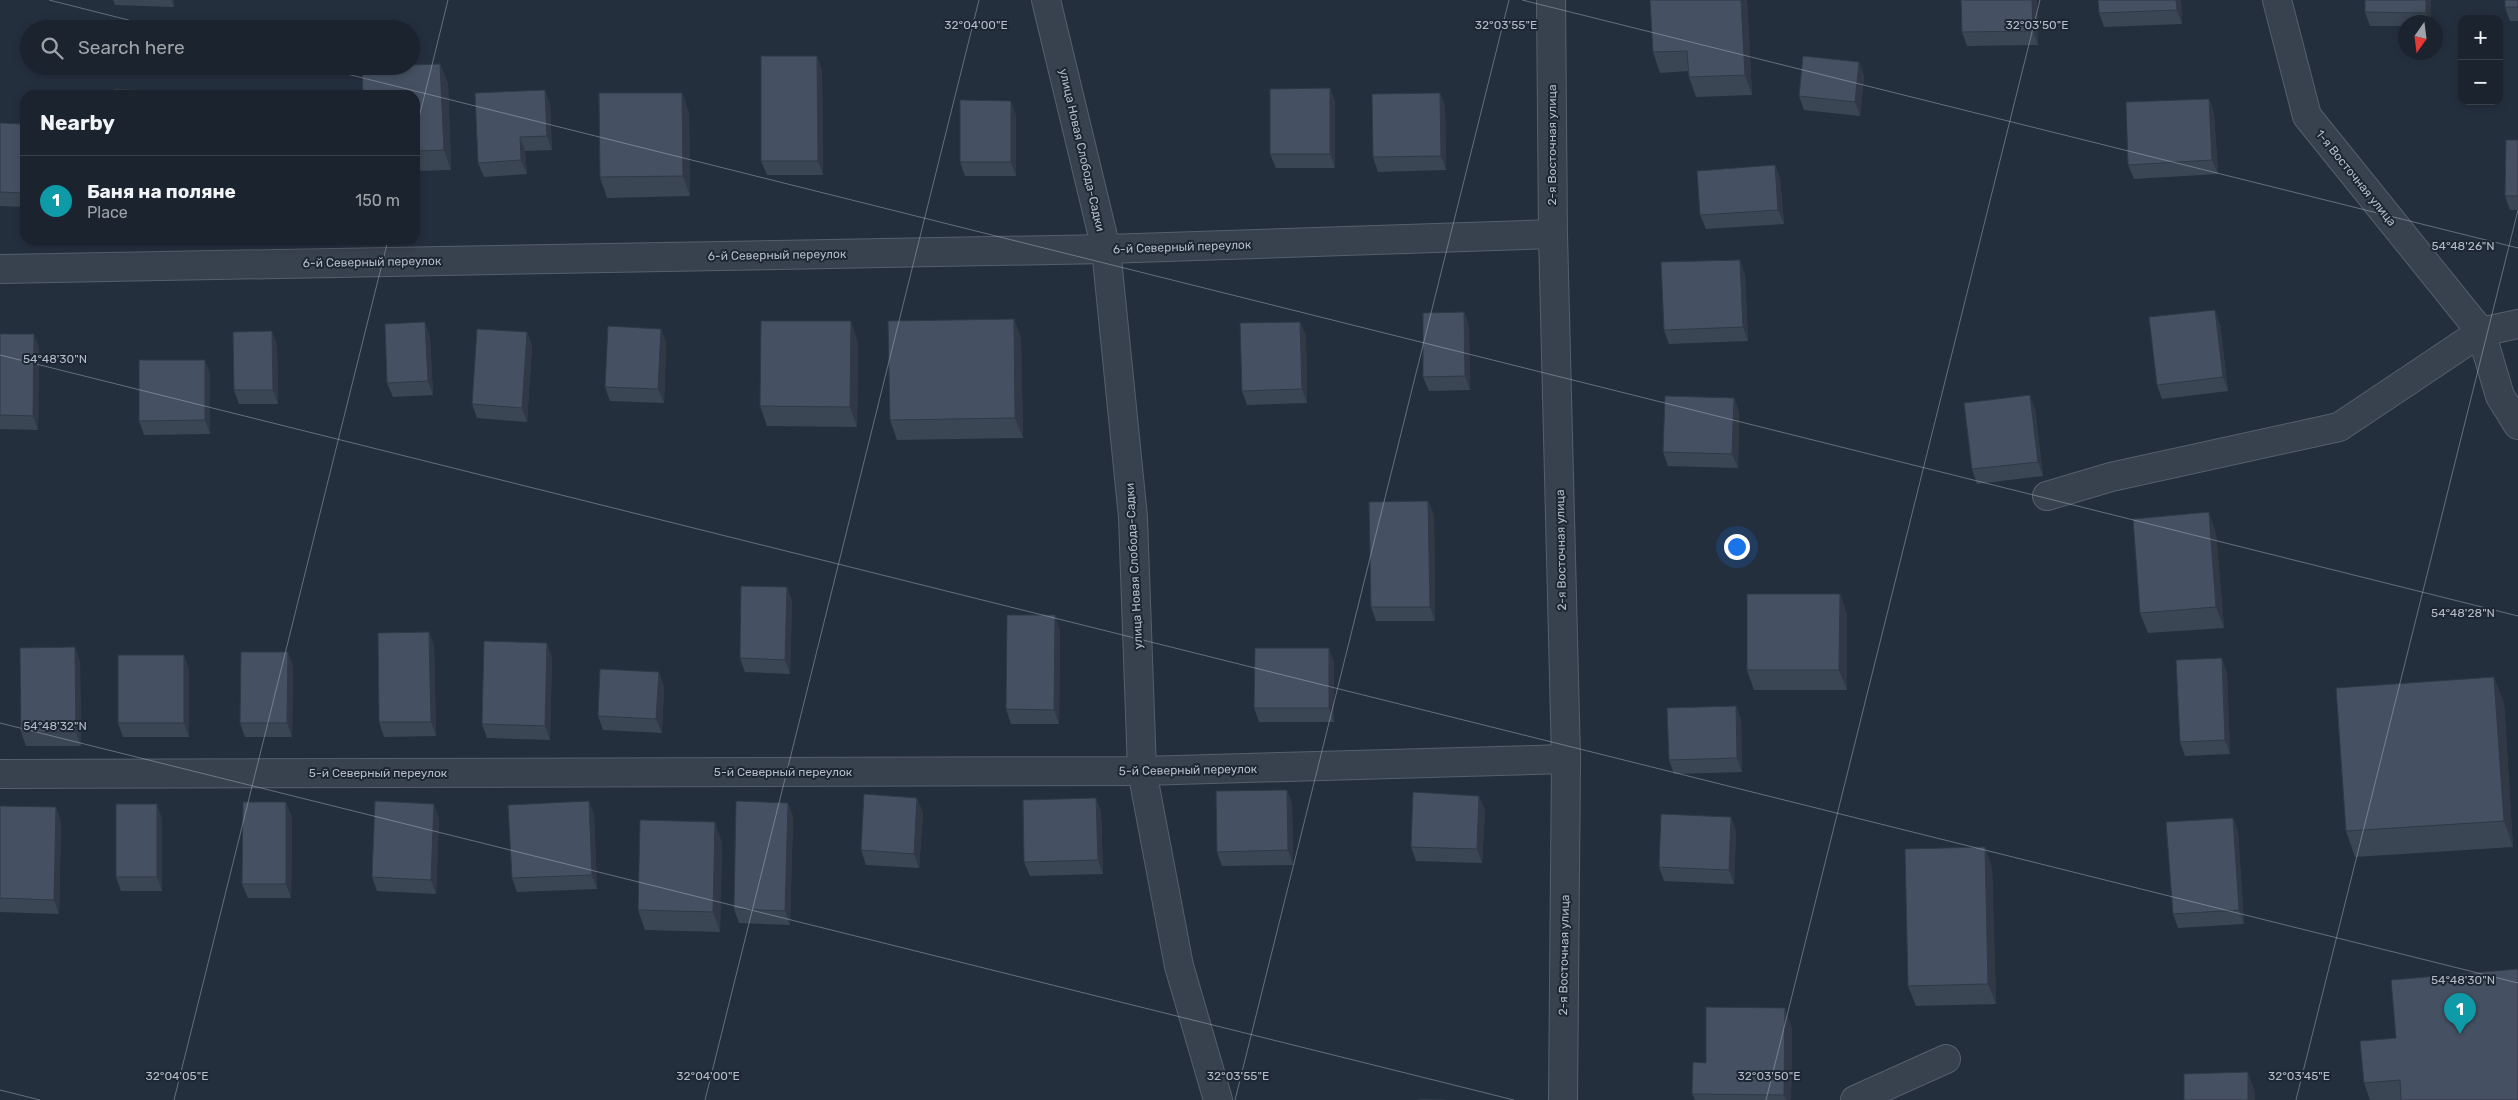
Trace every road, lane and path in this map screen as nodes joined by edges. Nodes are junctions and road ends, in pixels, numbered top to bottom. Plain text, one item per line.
1 (1046, 0) edge
2 (1551, 0) edge
3 (2277, 0) edge
4 (1553, 234) junction
5 (1106, 249) junction
6 (0, 269) edge
7 (2518, 324) edge
8 (2481, 332) junction
9 (2518, 425) edge
10 (2048, 496) dead end
11 (1566, 759) junction
12 (1142, 771) junction
13 (0, 774) edge
14 (1946, 1059) dead end
15 (1218, 1100) edge
16 (1563, 1100) edge
17 (1855, 1100) edge

1 - 5 street, улица Новая Слобода-Садки
2 - 4 street, 2-я Восточная улица
3 - 8 street, 1-я Восточная улица
4 - 5 street, 6-й Северный переулок
4 - 11 street, 2-я Восточная улица
5 - 6 street, 6-й Северный переулок
5 - 12 street, улица Новая Слобода-Садки
7 - 8 street
8 - 9 street
8 - 10 street
11 - 12 street, 5-й Северный переулок
11 - 16 street, 2-я Восточная улица
12 - 13 street, 5-й Северный переулок
12 - 15 street, улица Новая Слобода-Садки
14 - 17 street

